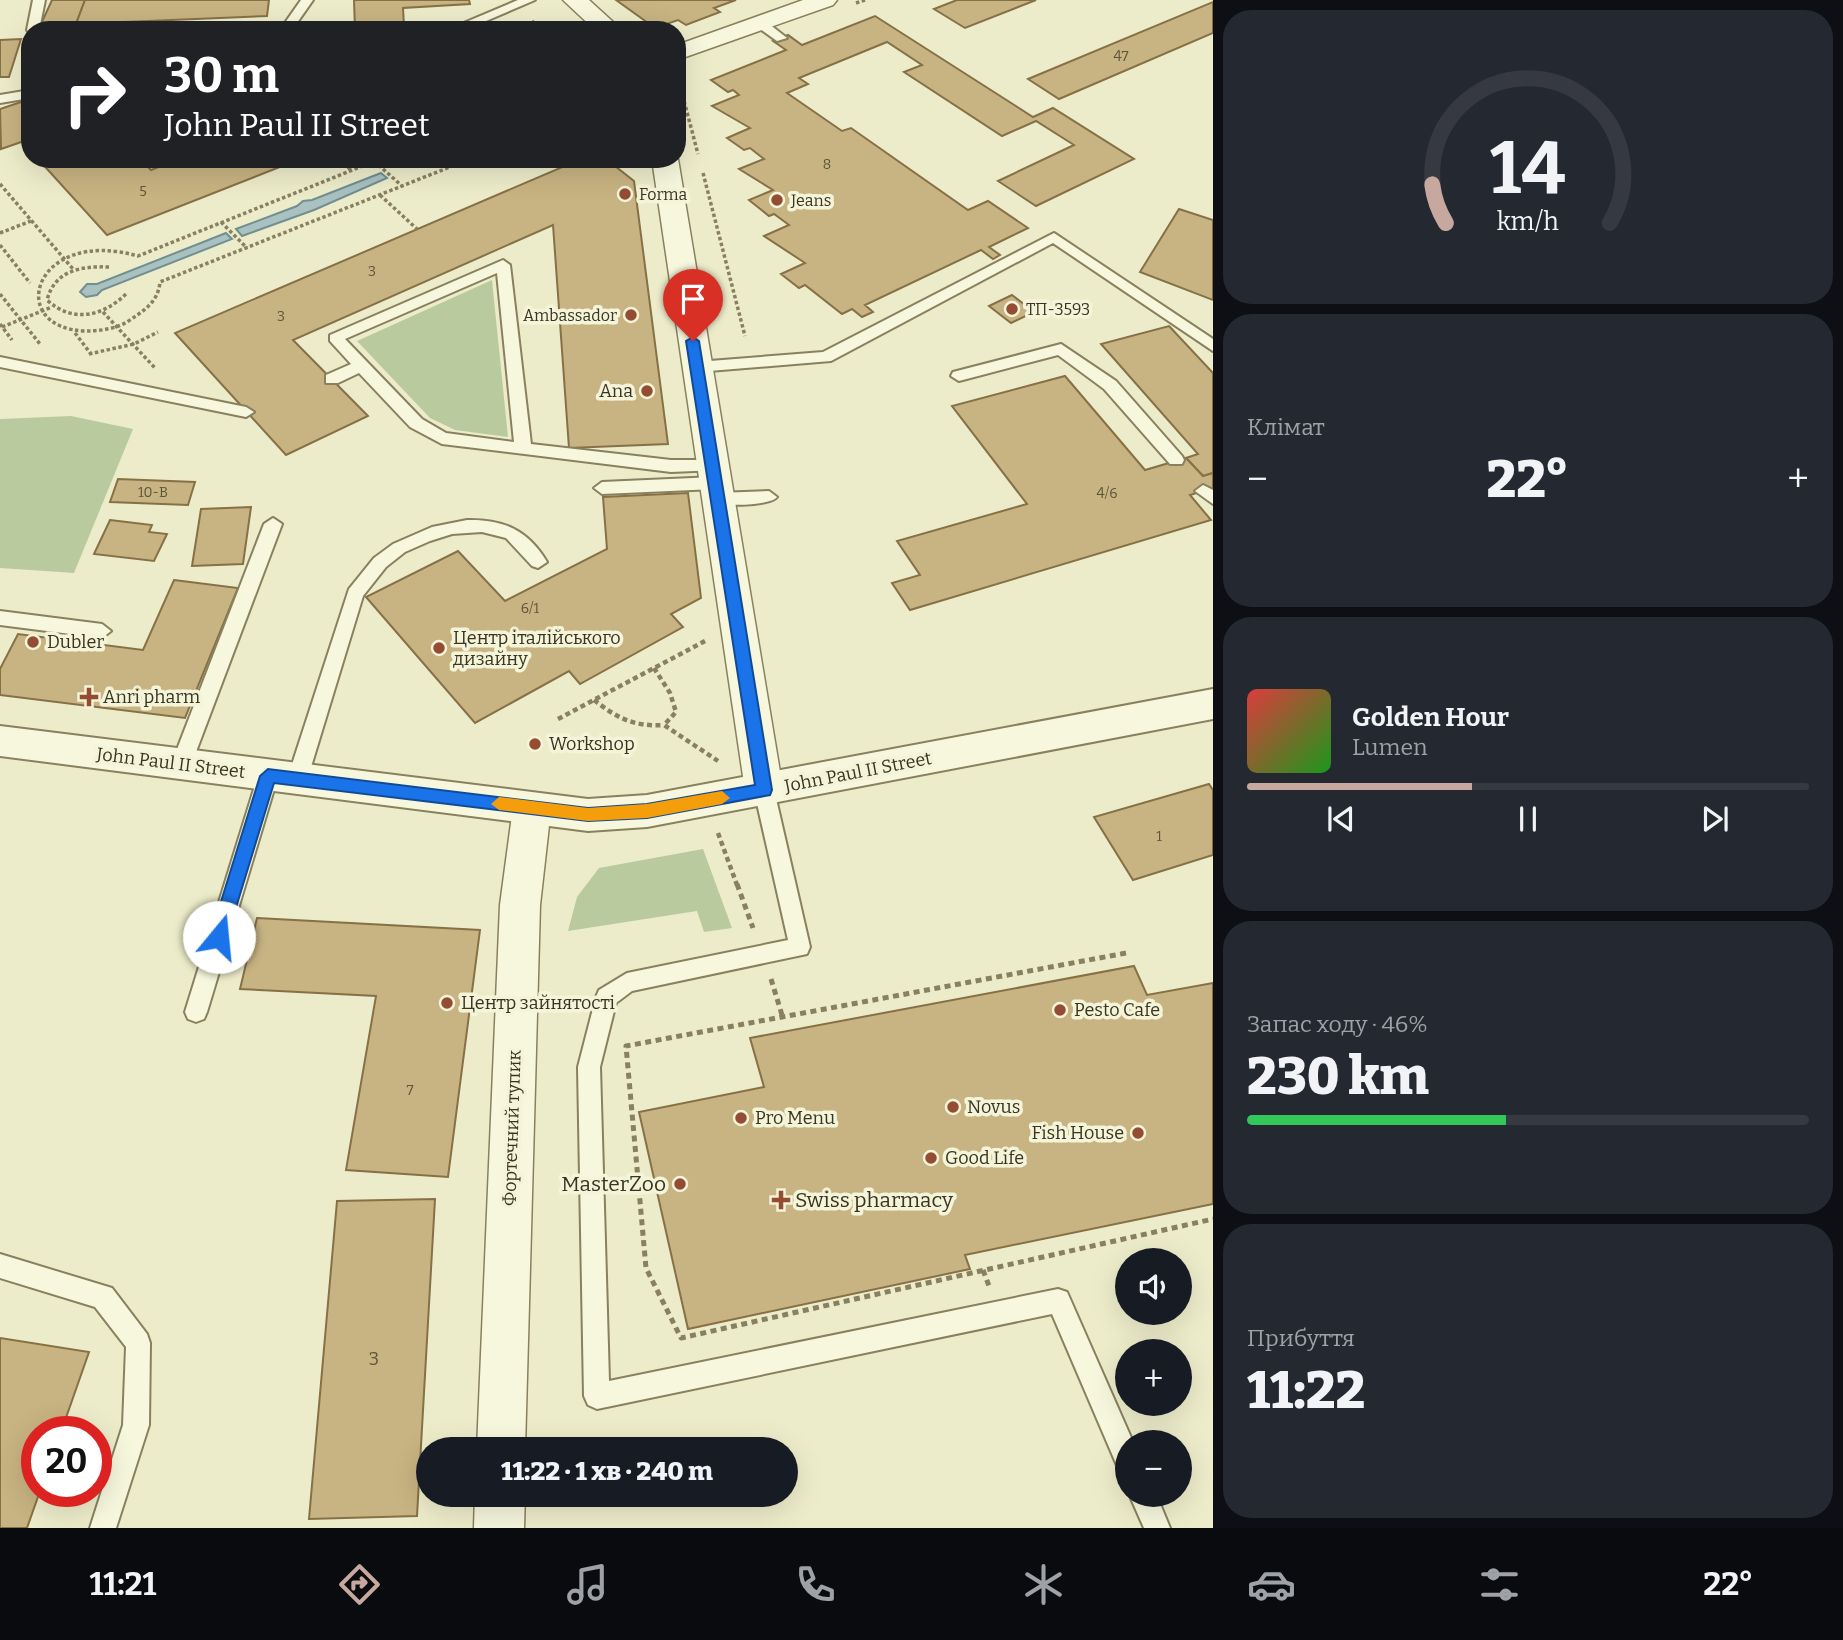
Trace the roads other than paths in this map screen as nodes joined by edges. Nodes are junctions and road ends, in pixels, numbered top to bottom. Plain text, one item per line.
1 (39, 0) edge
2 (307, 0) edge
3 (528, 0) edge
4 (575, 0) edge
5 (825, 0) edge
6 (35, 21) edge
7 (292, 21) edge
8 (476, 21) edge
9 (600, 21) edge
10 (760, 23) junction
11 (781, 38) dead end
12 (686, 50) edge
13 (21, 96) edge
14 (0, 99) edge
15 (666, 168) edge
16 (1213, 346) edge
17 (0, 362) edge
18 (362, 365) junction
19 (697, 367) junction
20 (960, 376) dead end
21 (332, 379) dead end
22 (246, 412) dead end
23 (523, 449) junction
24 (1176, 460) dead end
25 (715, 483) junction
26 (602, 488) dead end
27 (769, 498) dead end
28 (273, 524) dead end
29 (538, 562) dead end
30 (0, 618) edge
31 (102, 631) dead end
32 (1213, 704) edge
33 (0, 741) edge
34 (181, 765) junction
35 (283, 778) junction
36 (764, 790) junction
37 (532, 807) junction
38 (195, 1012) dead end
39 (0, 1266) edge
40 (1115, 1432) edge
41 (501, 1437) edge
42 (500, 1507) edge
43 (1148, 1507) edge
44 (103, 1528) edge
45 (499, 1528) edge
46 (1157, 1528) edge

1 - 6 lane
2 - 7 lane
3 - 8 lane
4 - 9 street
5 - 10 street
10 - 11 lane
10 - 12 street
13 - 14 lane
15 - 19 street
16 - 19 lane
17 - 22 lane
18 - 21 lane
18 - 23 lane
18 - 23 lane
19 - 25 street
20 - 24 lane
23 - 25 lane
25 - 26 lane
25 - 27 lane
25 - 36 street
28 - 34 lane
29 - 35 lane
30 - 31 lane
32 - 36 street, John Paul II Street
33 - 34 street, John Paul II Street
34 - 35 street, John Paul II Street
35 - 37 street, John Paul II Street
35 - 38 lane
36 - 37 street, John Paul II Street
36 - 40 lane
37 - 41 street, Фортечний тупик
39 - 44 lane
42 - 45 street
43 - 46 lane

